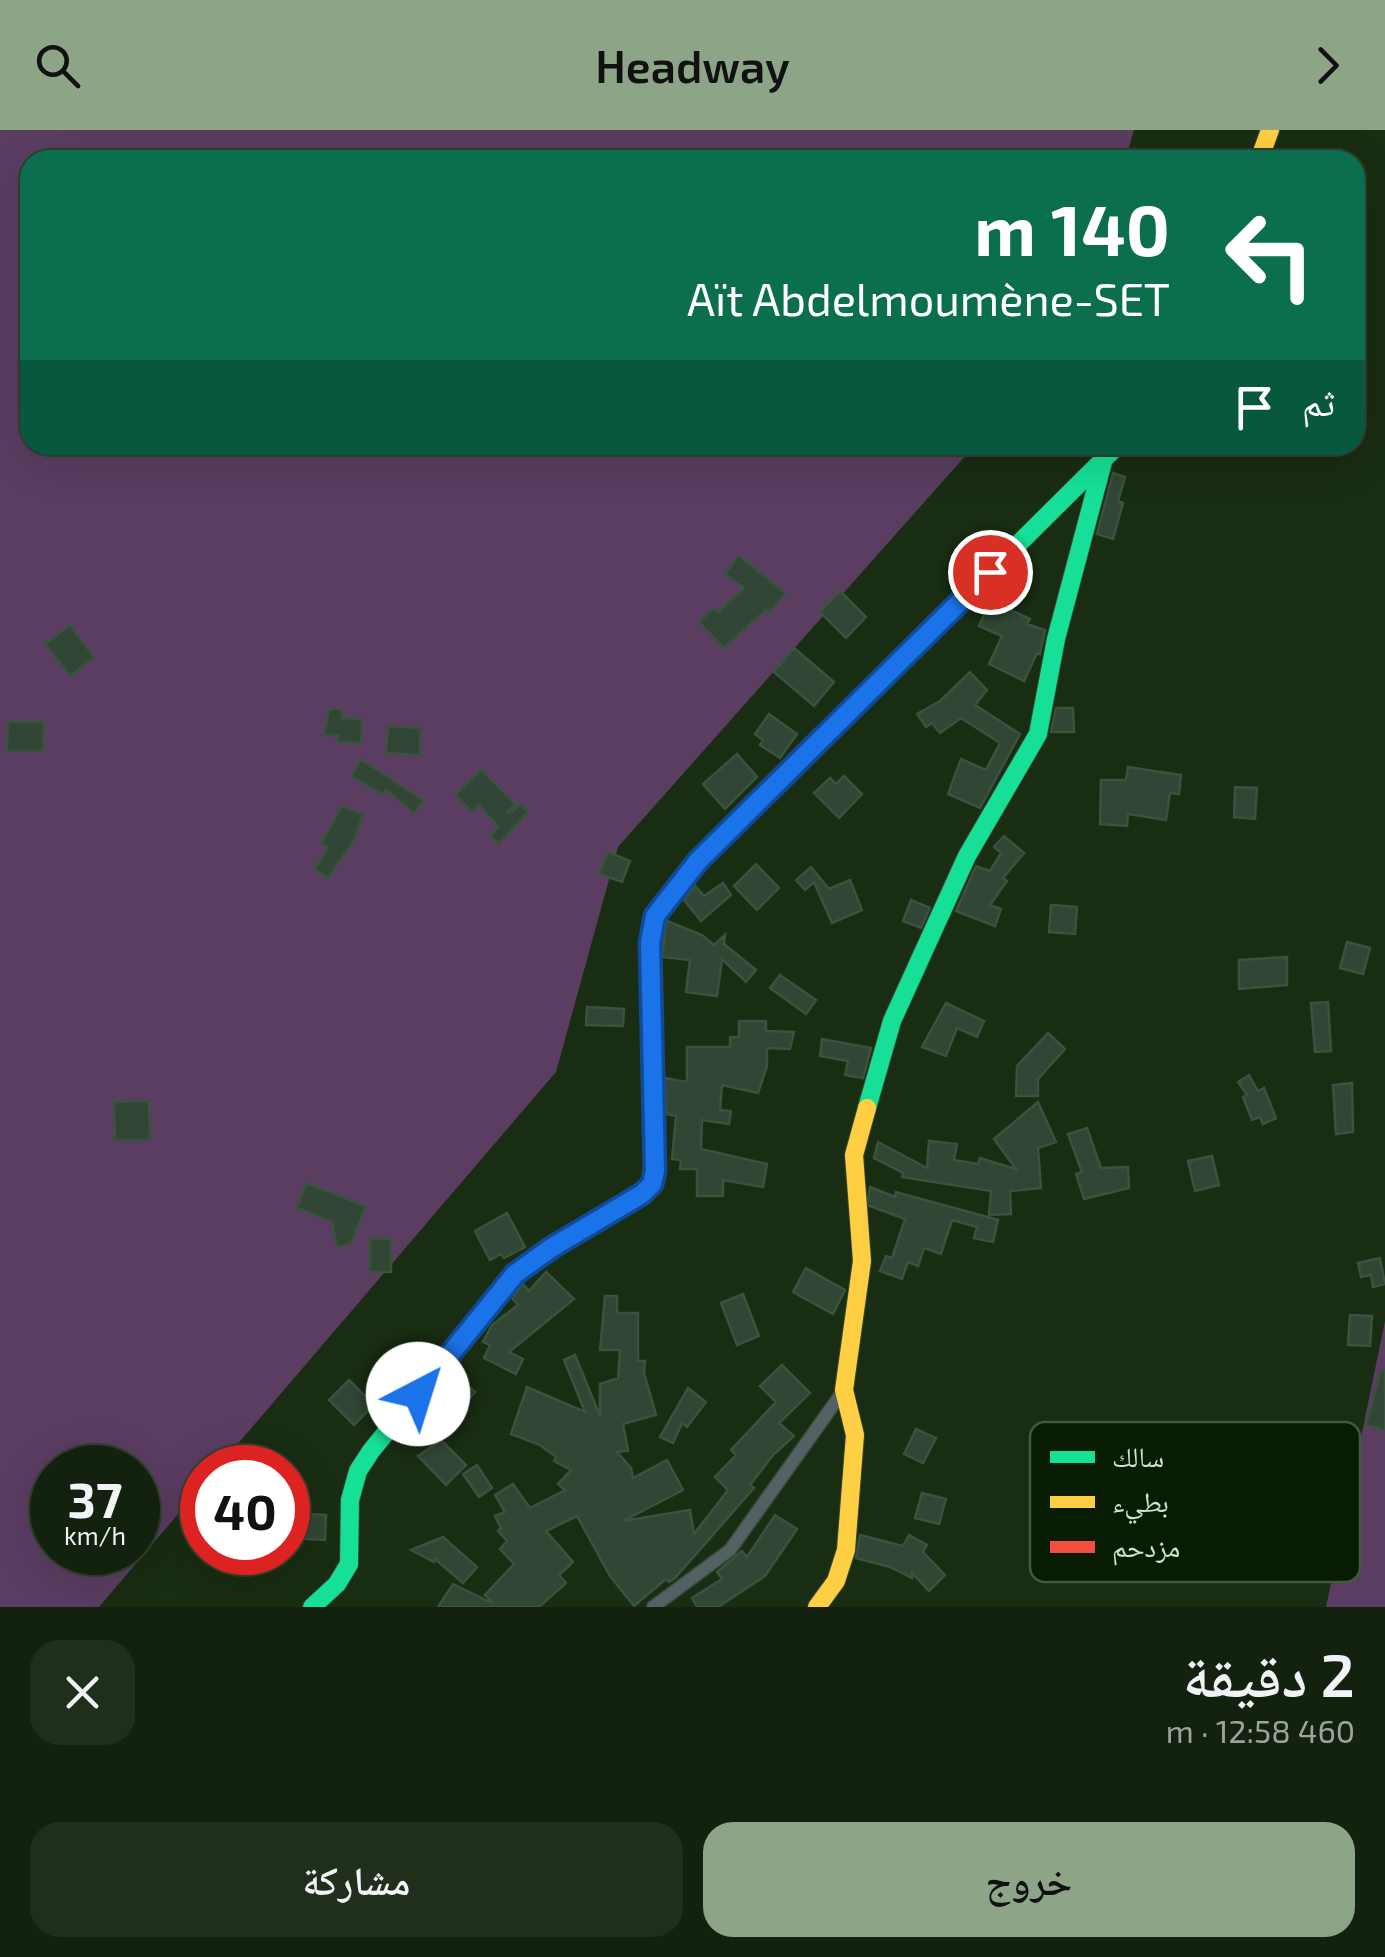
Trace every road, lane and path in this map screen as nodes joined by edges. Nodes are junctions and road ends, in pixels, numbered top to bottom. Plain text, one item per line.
1 (1109, 455) edge
2 (1103, 461) junction
3 (844, 1390) junction
4 (312, 1607) edge
5 (653, 1607) edge
6 (817, 1607) edge

1 - 2 street
2 - 3 street
2 - 4 street
3 - 5 street
3 - 6 street

